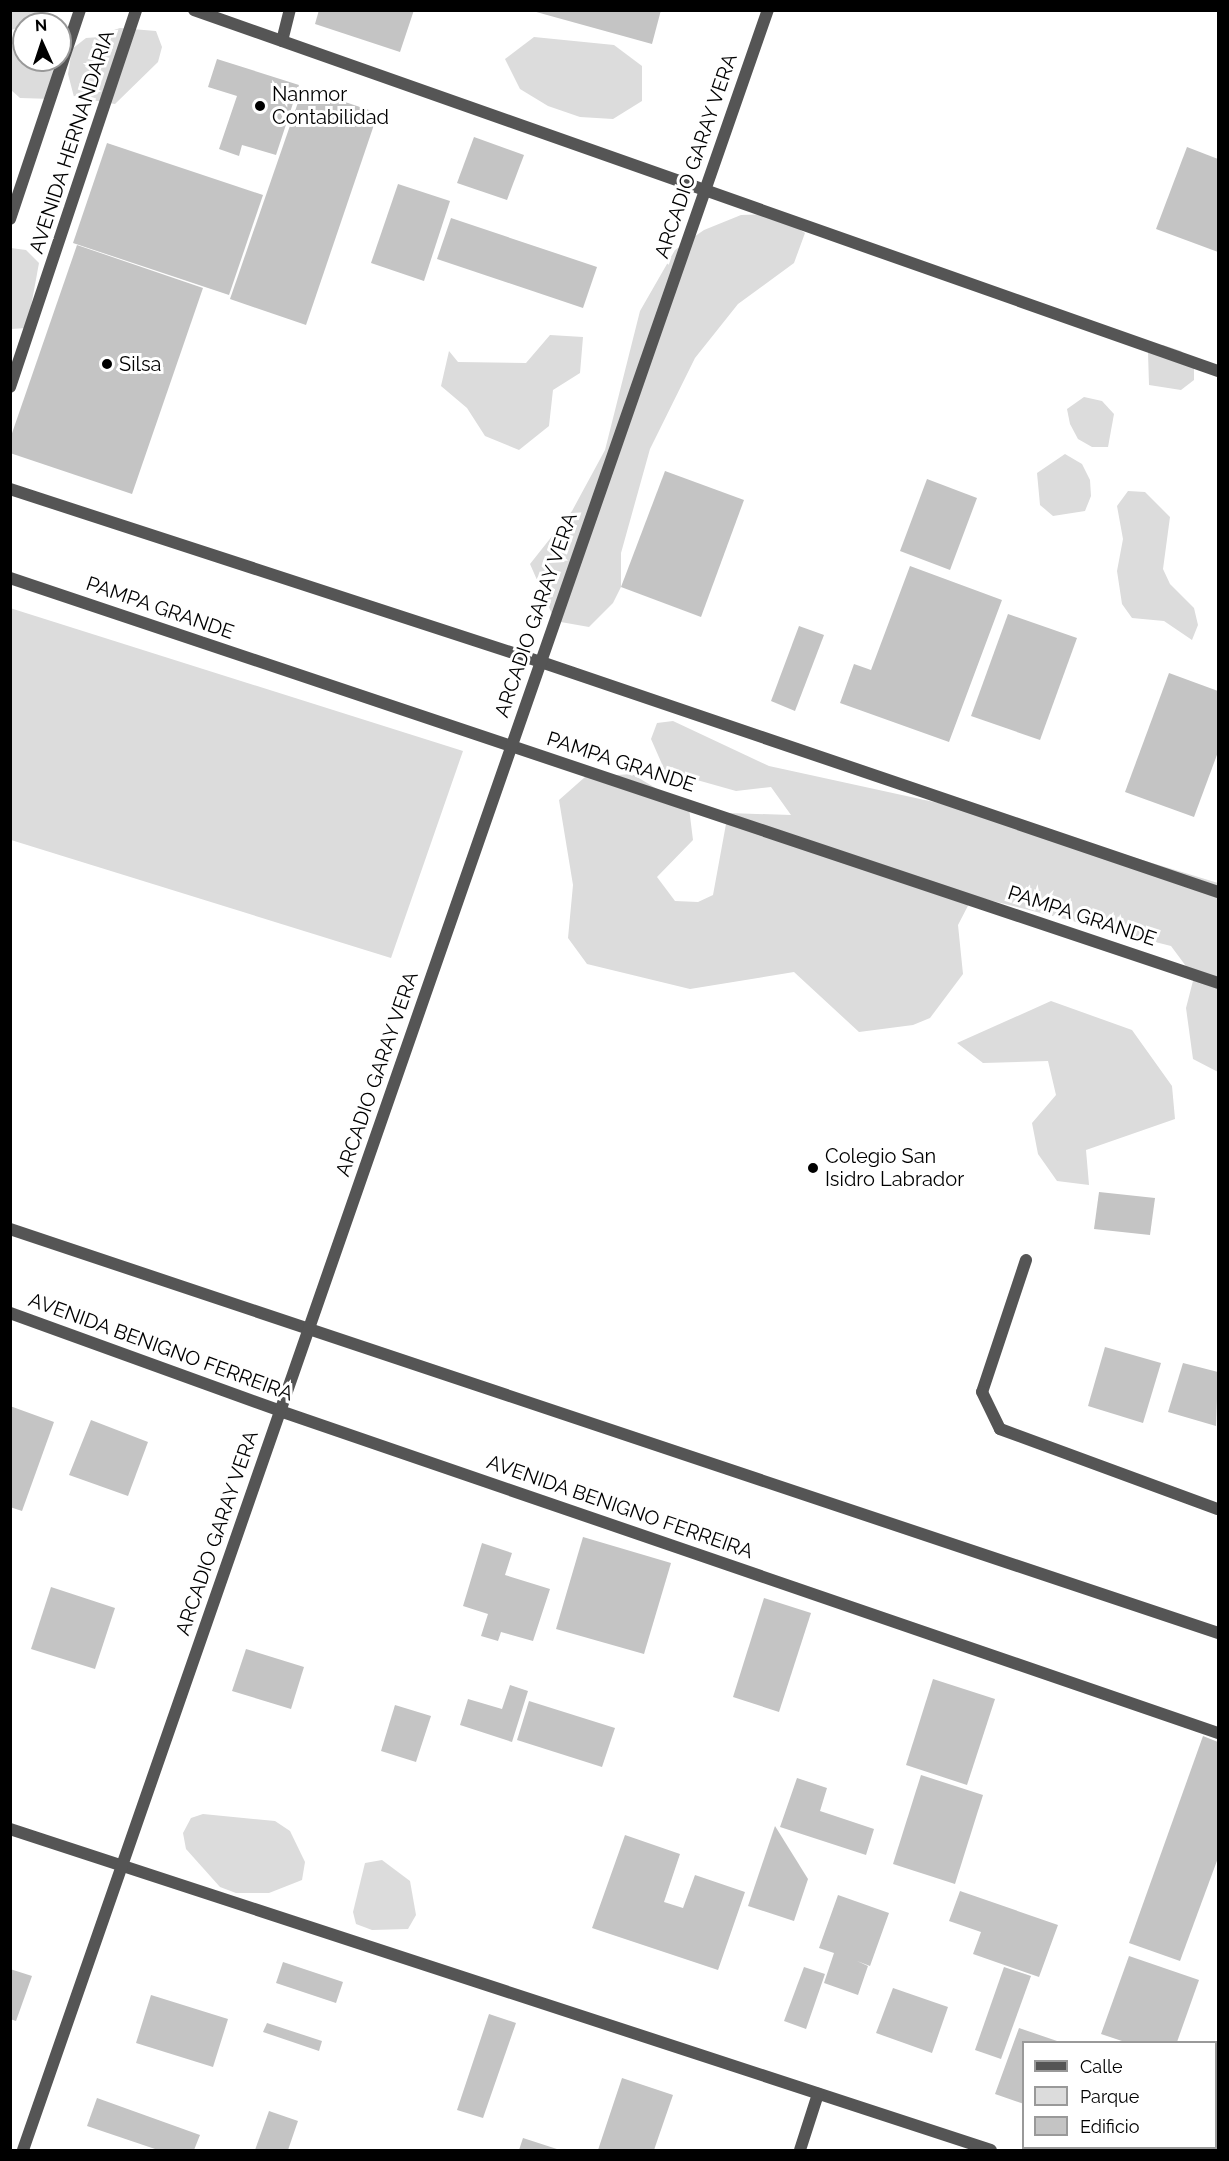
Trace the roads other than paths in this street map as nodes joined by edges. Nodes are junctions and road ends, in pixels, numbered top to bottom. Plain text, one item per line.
1 (80, 10) edge
2 (136, 10) edge
3 (194, 10) edge
4 (290, 10) edge
5 (768, 10) edge
6 (282, 41) junction
7 (704, 192) junction
8 (10, 219) edge
9 (1218, 371) edge
10 (10, 387) edge
11 (10, 489) edge
12 (10, 578) edge
13 (541, 662) junction
14 (511, 746) junction
15 (1218, 892) edge
16 (1218, 983) edge
17 (10, 1229) edge
18 (1026, 1260) dead end
19 (10, 1314) edge
20 (309, 1329) junction
21 (280, 1411) junction
22 (1218, 1509) edge
23 (1218, 1633) edge
24 (1218, 1732) edge
25 (10, 1829) edge
26 (122, 1866) junction
27 (818, 2094) junction
28 (23, 2151) edge
29 (800, 2151) edge
30 (991, 2151) edge

1 - 8 street, AVENIDA HERNANDARIA
2 - 10 street, AVENIDA HERNANDARIA
3 - 6 street
4 - 6 street
5 - 7 street, ARCADIO GARAY VERA
6 - 7 street
7 - 9 street
7 - 13 street, ARCADIO GARAY VERA
11 - 13 street
12 - 14 street, PAMPA GRANDE
13 - 14 street, ARCADIO GARAY VERA
13 - 15 street
14 - 16 street, PAMPA GRANDE
14 - 20 street, ARCADIO GARAY VERA
17 - 20 street
18 - 22 street
19 - 21 street, AVENIDA BENIGNO FERREIRA
20 - 21 street, ARCADIO GARAY VERA
20 - 23 street
21 - 24 street, AVENIDA BENIGNO FERREIRA
21 - 26 street, ARCADIO GARAY VERA
25 - 26 street
26 - 27 street
26 - 28 street, ARCADIO GARAY VERA
27 - 29 street
27 - 30 street

